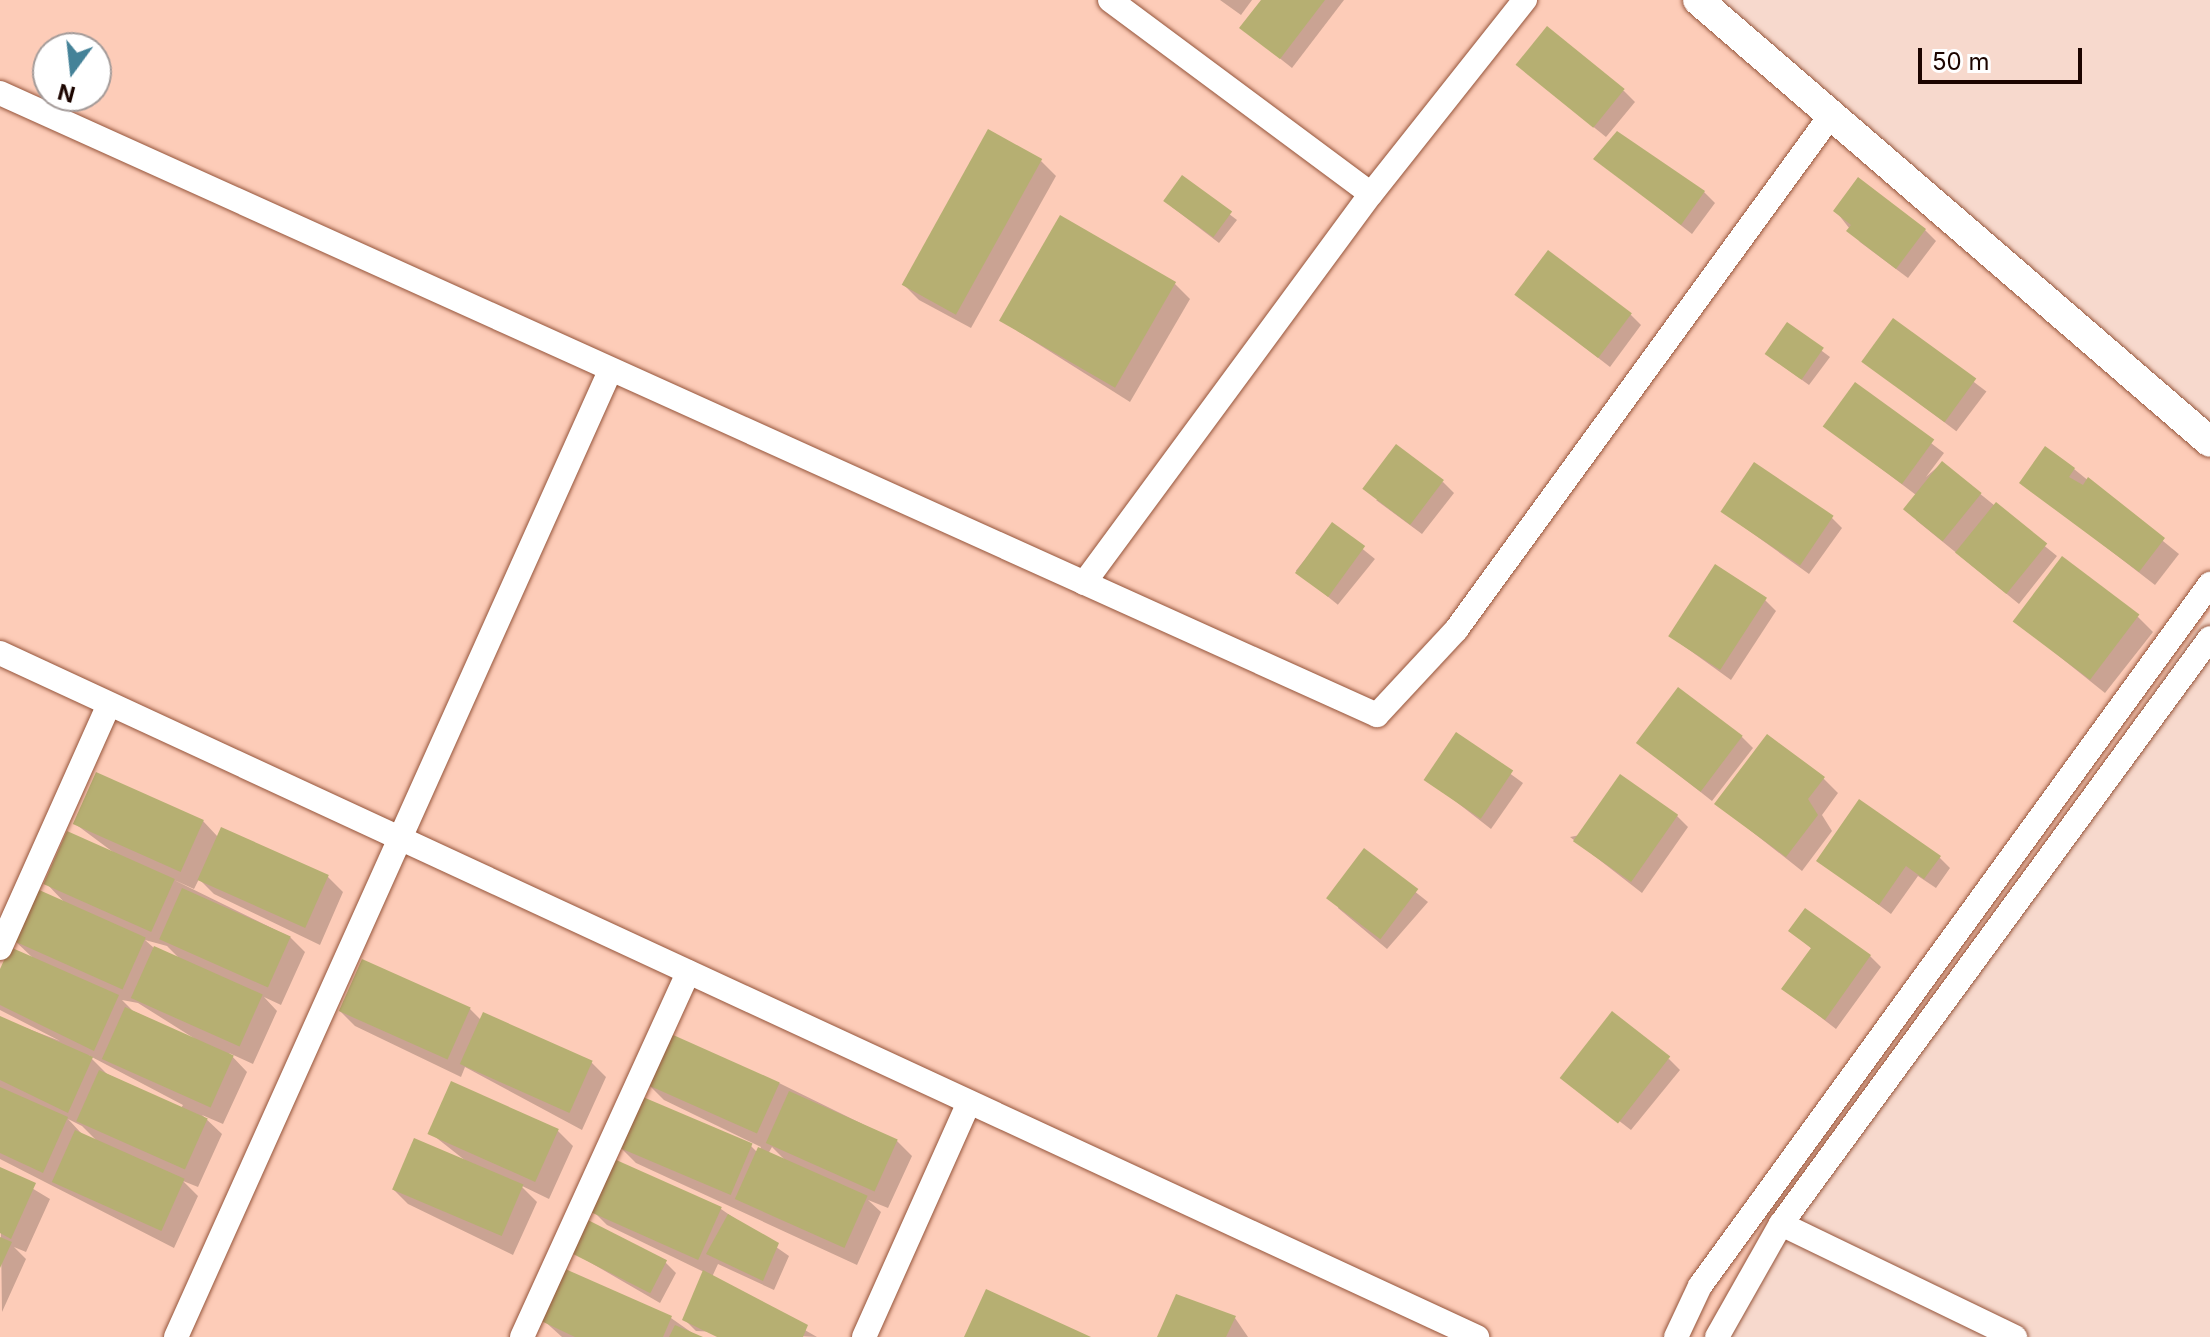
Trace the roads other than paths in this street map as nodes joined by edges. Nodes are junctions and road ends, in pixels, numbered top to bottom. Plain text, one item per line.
1 (1110, 0) edge
2 (1525, 0) edge
3 (1698, 0) edge
4 (0, 93) edge
5 (1831, 115) junction
6 (1371, 194) junction
7 (609, 373) junction
8 (2210, 442) edge
9 (1084, 583) junction
10 (2210, 584) edge
11 (2210, 638) edge
12 (0, 653) edge
13 (109, 704) junction
14 (403, 840) junction
15 (0, 948) edge
16 (688, 972) junction
17 (969, 1102) junction
18 (1781, 1224) junction
19 (176, 1337) edge
20 (522, 1337) edge
21 (864, 1337) edge
22 (1477, 1337) edge
23 (1676, 1337) edge
24 (1717, 1337) edge
25 (2015, 1337) edge

1 - 6 street
2 - 6 street
3 - 5 main road
4 - 7 street
5 - 8 main road
5 - 9 street
6 - 9 street
7 - 9 street
7 - 14 street
10 - 23 street
11 - 18 street
12 - 13 street
13 - 14 street
13 - 15 street
14 - 16 street
14 - 19 street
16 - 17 street
16 - 20 street
17 - 21 street
17 - 22 street
18 - 24 street
18 - 25 street

